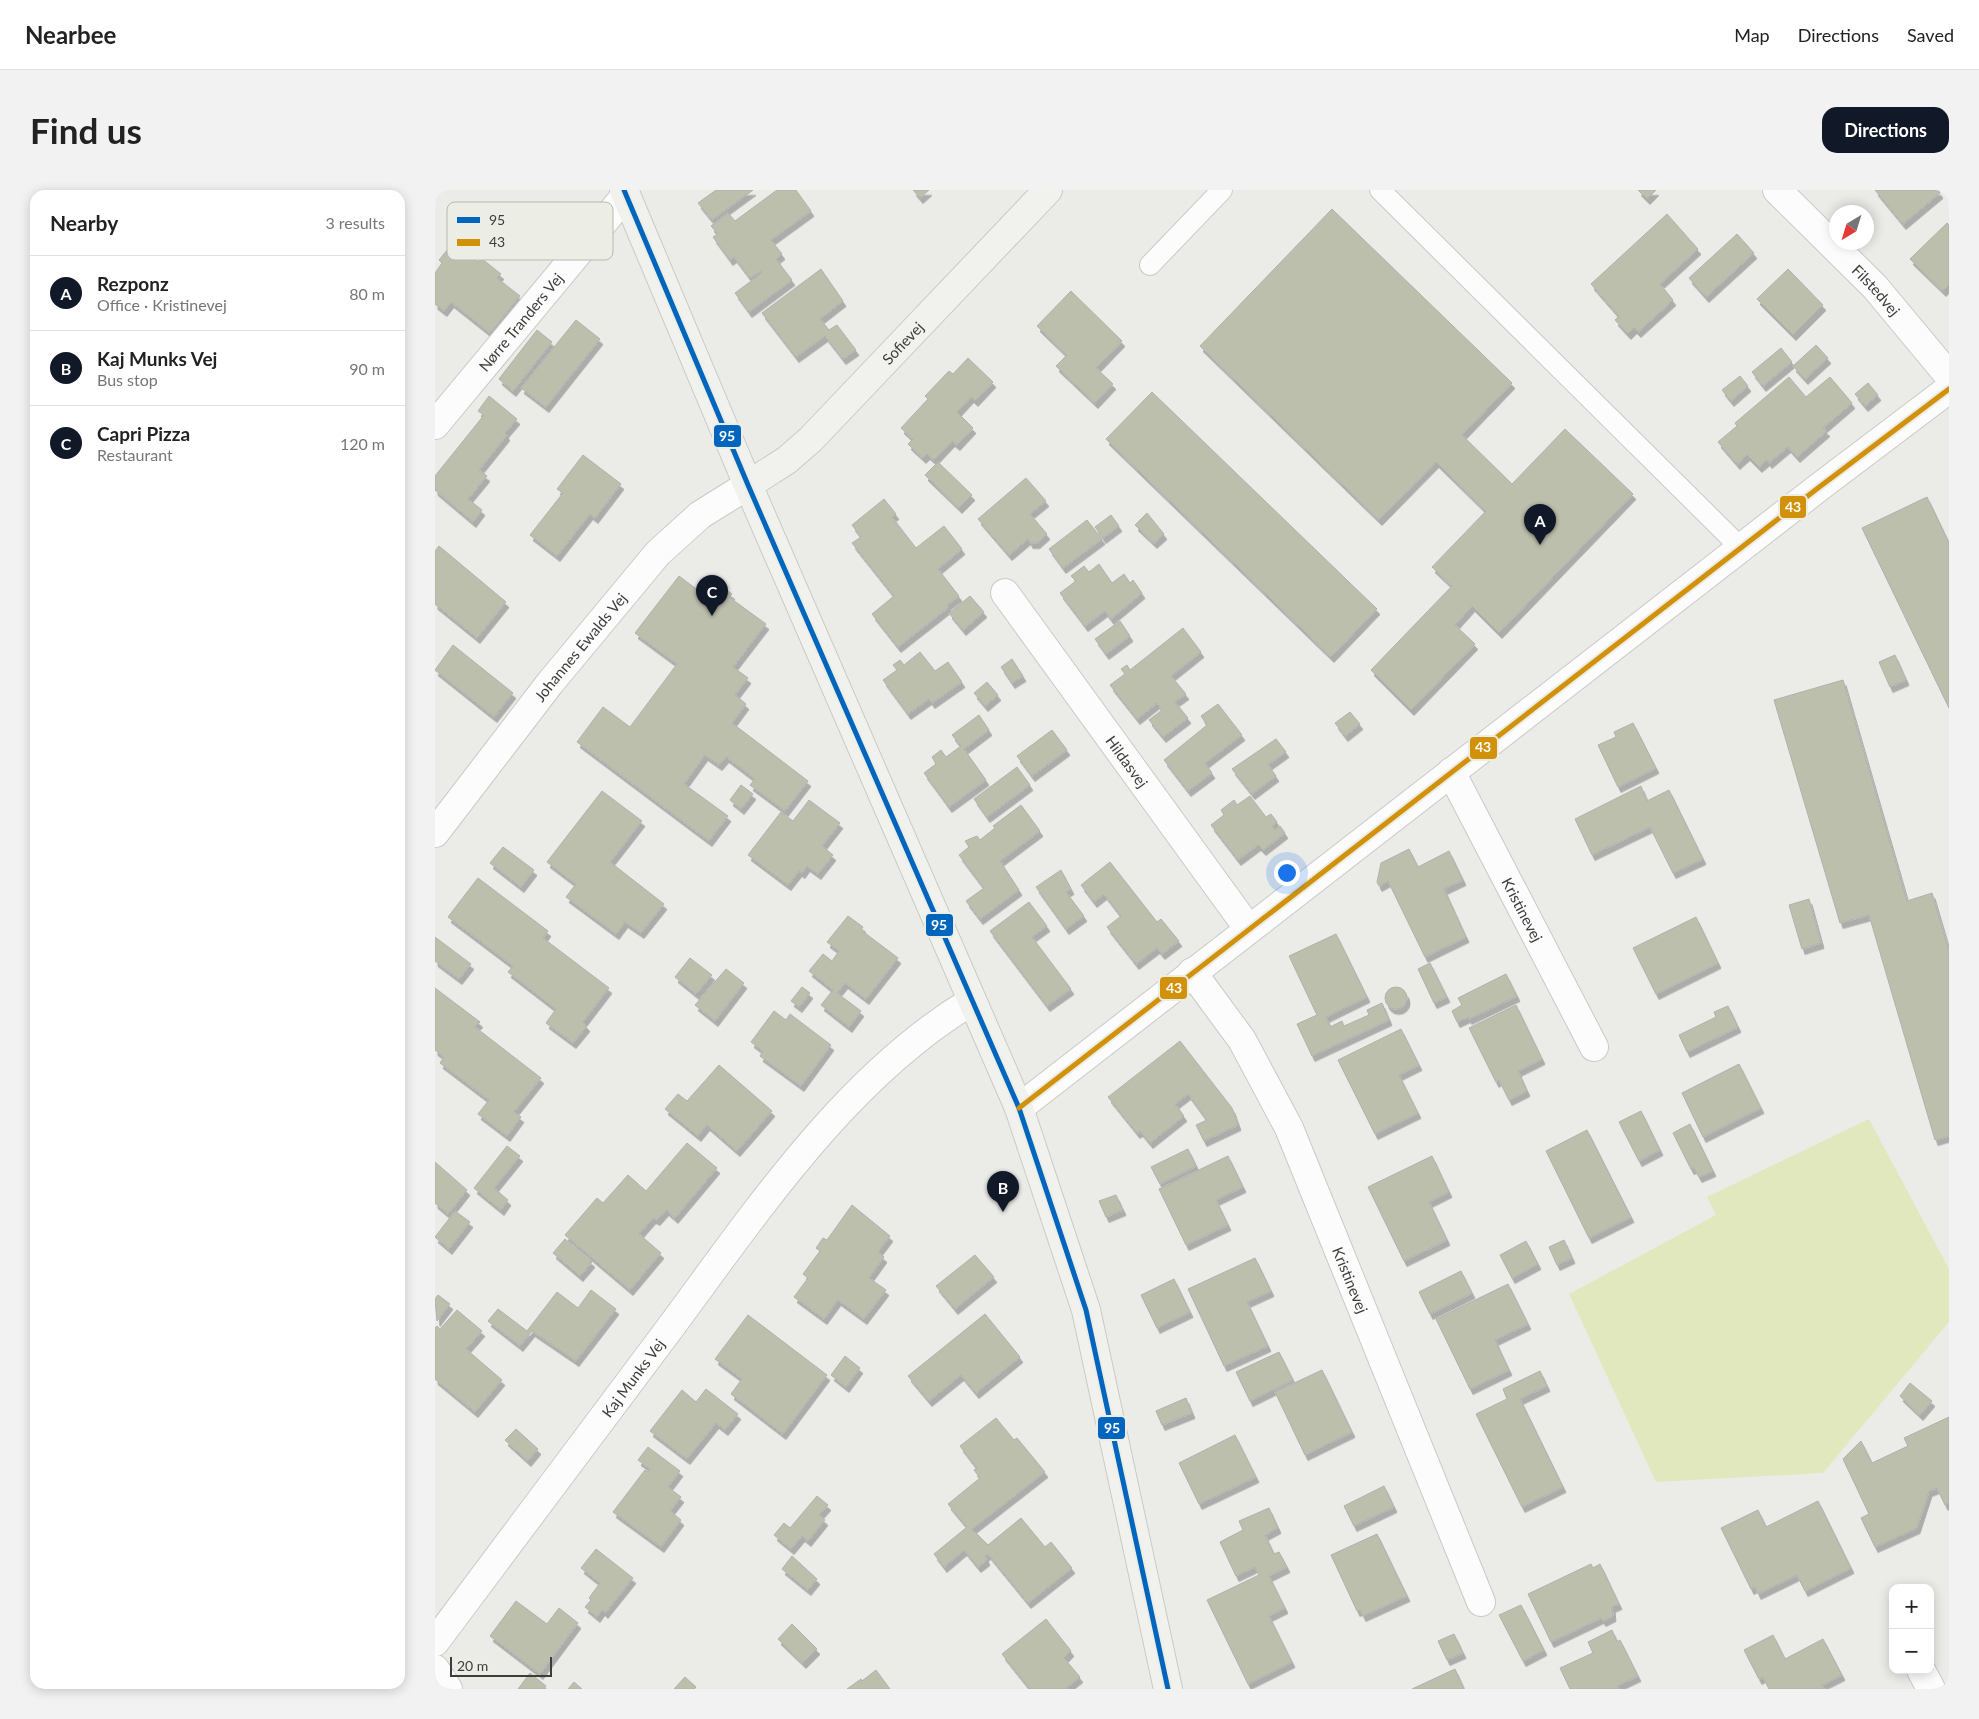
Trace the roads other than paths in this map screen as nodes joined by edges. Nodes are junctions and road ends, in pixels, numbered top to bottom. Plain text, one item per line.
1 (1048, 190) edge
2 (1222, 190) edge
3 (1380, 190) edge
4 (1777, 190) edge
5 (625, 192) edge
6 (613, 207) edge
7 (570, 260) edge
8 (1150, 265) dead end
9 (1949, 376) edge
10 (1949, 389) edge
11 (435, 425) edge
12 (748, 485) junction
13 (1741, 548) junction
14 (1005, 593) dead end
15 (1451, 772) junction
16 (435, 833) edge
17 (1248, 928) junction
18 (1192, 972) junction
19 (972, 1001) junction
20 (1594, 1047) dead end
21 (1019, 1108) junction
22 (1481, 1602) dead end
23 (435, 1642) edge
24 (435, 1669) edge
25 (1923, 1674) edge
26 (448, 1689) edge
27 (1168, 1689) edge
28 (1931, 1689) edge

1 - 12 street, Sofievej
2 - 8 lane
3 - 13 lane
4 - 9 street, Filstedvej
5 - 6 street, Nørre Tranders Vej
5 - 12 street, Nørre Tranders Vej
7 - 11 street, Nørre Tranders Vej
10 - 13 street
12 - 16 street, Johannes Ewalds Vej
12 - 19 street, Nørre Tranders Vej
13 - 15 street
14 - 17 street, Hildasvej
15 - 17 street
15 - 20 street, Kristinevej
17 - 18 street
18 - 21 street
18 - 22 street, Kristinevej
19 - 21 street, Nørre Tranders Vej
19 - 23 street, Kaj Munks Vej
21 - 27 street, Nørre Tranders Vej
24 - 26 street
25 - 28 street

